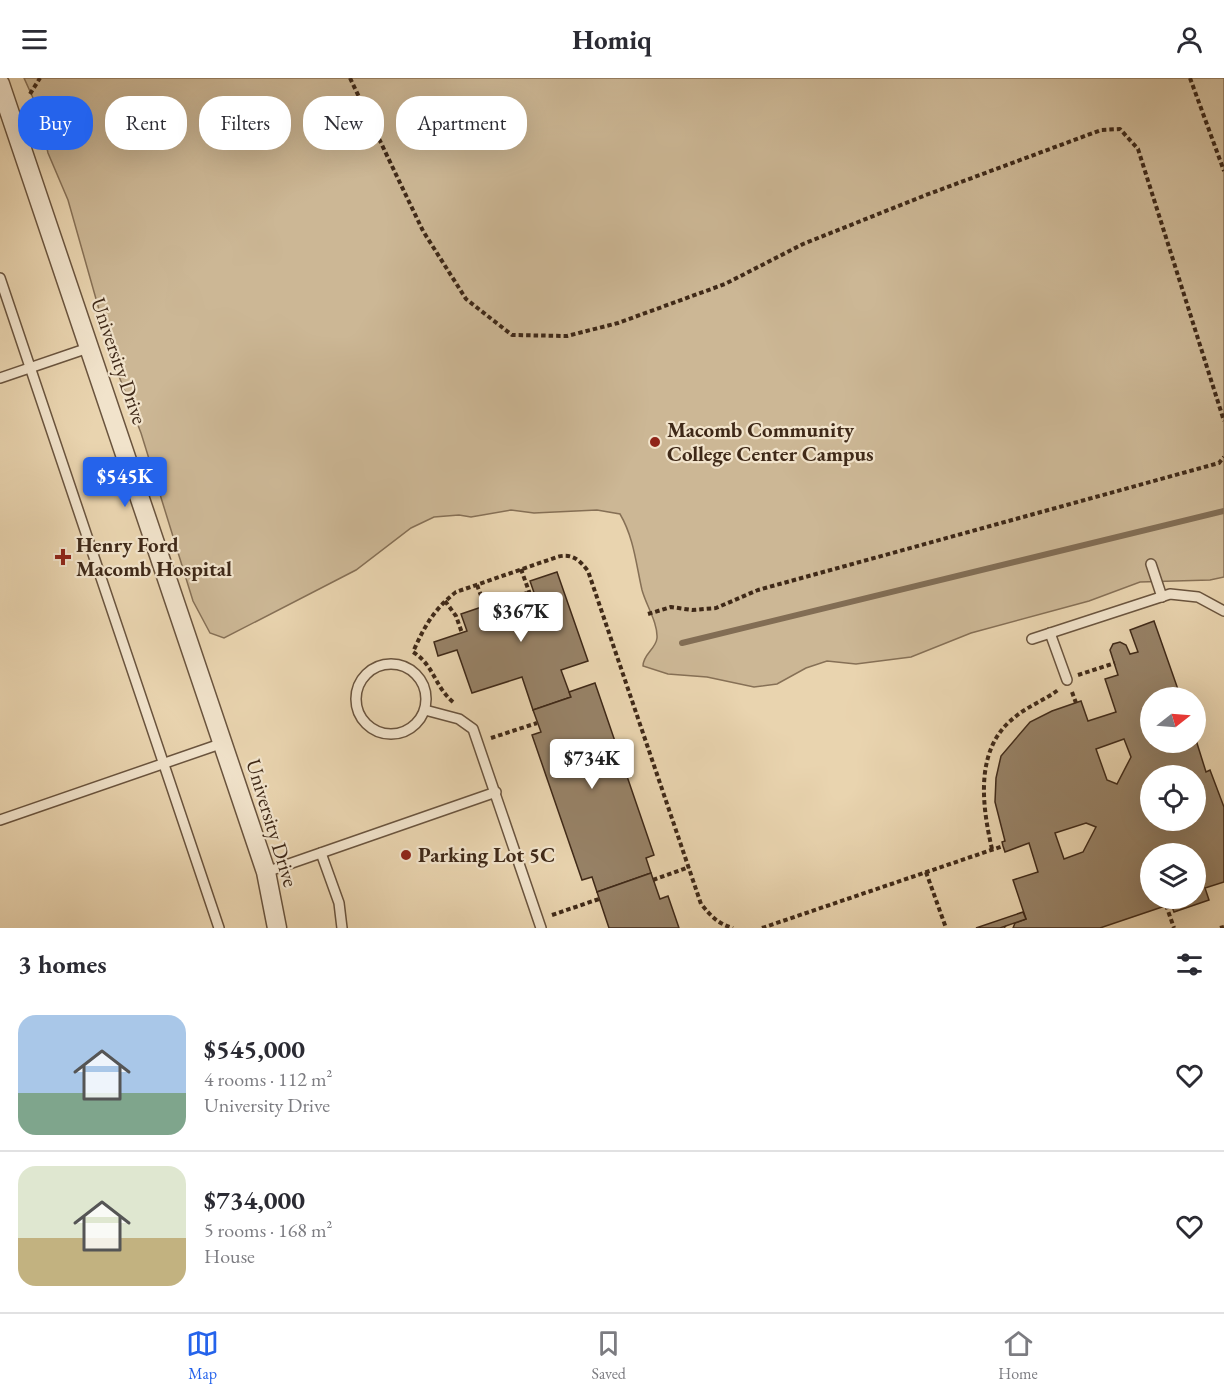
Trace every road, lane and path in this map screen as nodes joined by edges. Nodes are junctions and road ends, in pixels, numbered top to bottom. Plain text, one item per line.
1 (40, 78) edge
2 (350, 78) edge
3 (1191, 78) edge
4 (0, 84) edge
5 (30, 94) dead end
6 (1224, 171) edge
7 (0, 278) edge
8 (91, 347) junction
9 (30, 368) junction
10 (0, 378) edge
11 (1224, 421) edge
12 (1224, 457) edge
13 (1151, 564) dead end
14 (521, 569) junction
15 (477, 585) junction
16 (1162, 597) junction
17 (445, 601) junction
18 (485, 606) dead end
19 (1224, 611) edge
20 (537, 614) dead end
21 (648, 614) dead end
22 (462, 633) dead end
23 (1050, 633) junction
24 (1032, 639) dead end
25 (1115, 663) dead end
26 (1067, 680) junction
27 (462, 708) dead end
28 (425, 710) junction
29 (537, 723) dead end
30 (488, 732) dead end
31 (491, 738) junction
32 (223, 743) junction
33 (494, 749) dead end
34 (164, 763) junction
35 (496, 792) junction
36 (0, 820) edge
37 (1003, 846) dead end
38 (992, 849) junction
39 (321, 853) junction
40 (689, 867) junction
41 (266, 872) junction
42 (926, 872) junction
43 (653, 880) dead end
44 (599, 899) dead end
45 (547, 904) dead end
46 (1167, 909) edge
47 (550, 915) junction
48 (553, 922) dead end
49 (723, 927) edge
50 (219, 928) edge
51 (277, 928) edge
52 (342, 928) edge
53 (542, 928) edge
54 (733, 928) edge
55 (762, 928) edge
56 (946, 928) edge
57 (1174, 928) edge

1 - 5 path
2 - 11 path
3 - 6 path
4 - 8 street, University Drive
7 - 9 lane
8 - 9 lane
8 - 32 street, University Drive
9 - 10 lane
9 - 34 lane
12 - 21 path
13 - 16 lane
14 - 15 path
14 - 20 path
14 - 40 path
15 - 17 path
15 - 18 path
16 - 19 lane
16 - 23 lane
17 - 22 path
17 - 27 path
23 - 24 lane
23 - 26 lane
25 - 26 path
26 - 38 path
28 - 28 lane
28 - 35 lane
29 - 31 path
30 - 31 path
31 - 33 path
32 - 34 lane
32 - 41 street, University Drive
34 - 36 lane
34 - 50 lane
35 - 39 lane
35 - 53 lane
37 - 38 path
38 - 42 path
39 - 41 lane
39 - 52 lane
40 - 43 path
40 - 49 path
41 - 51 street, University Drive
42 - 55 path
42 - 56 path
44 - 47 path
45 - 47 path
46 - 57 path
47 - 48 path
49 - 54 path

